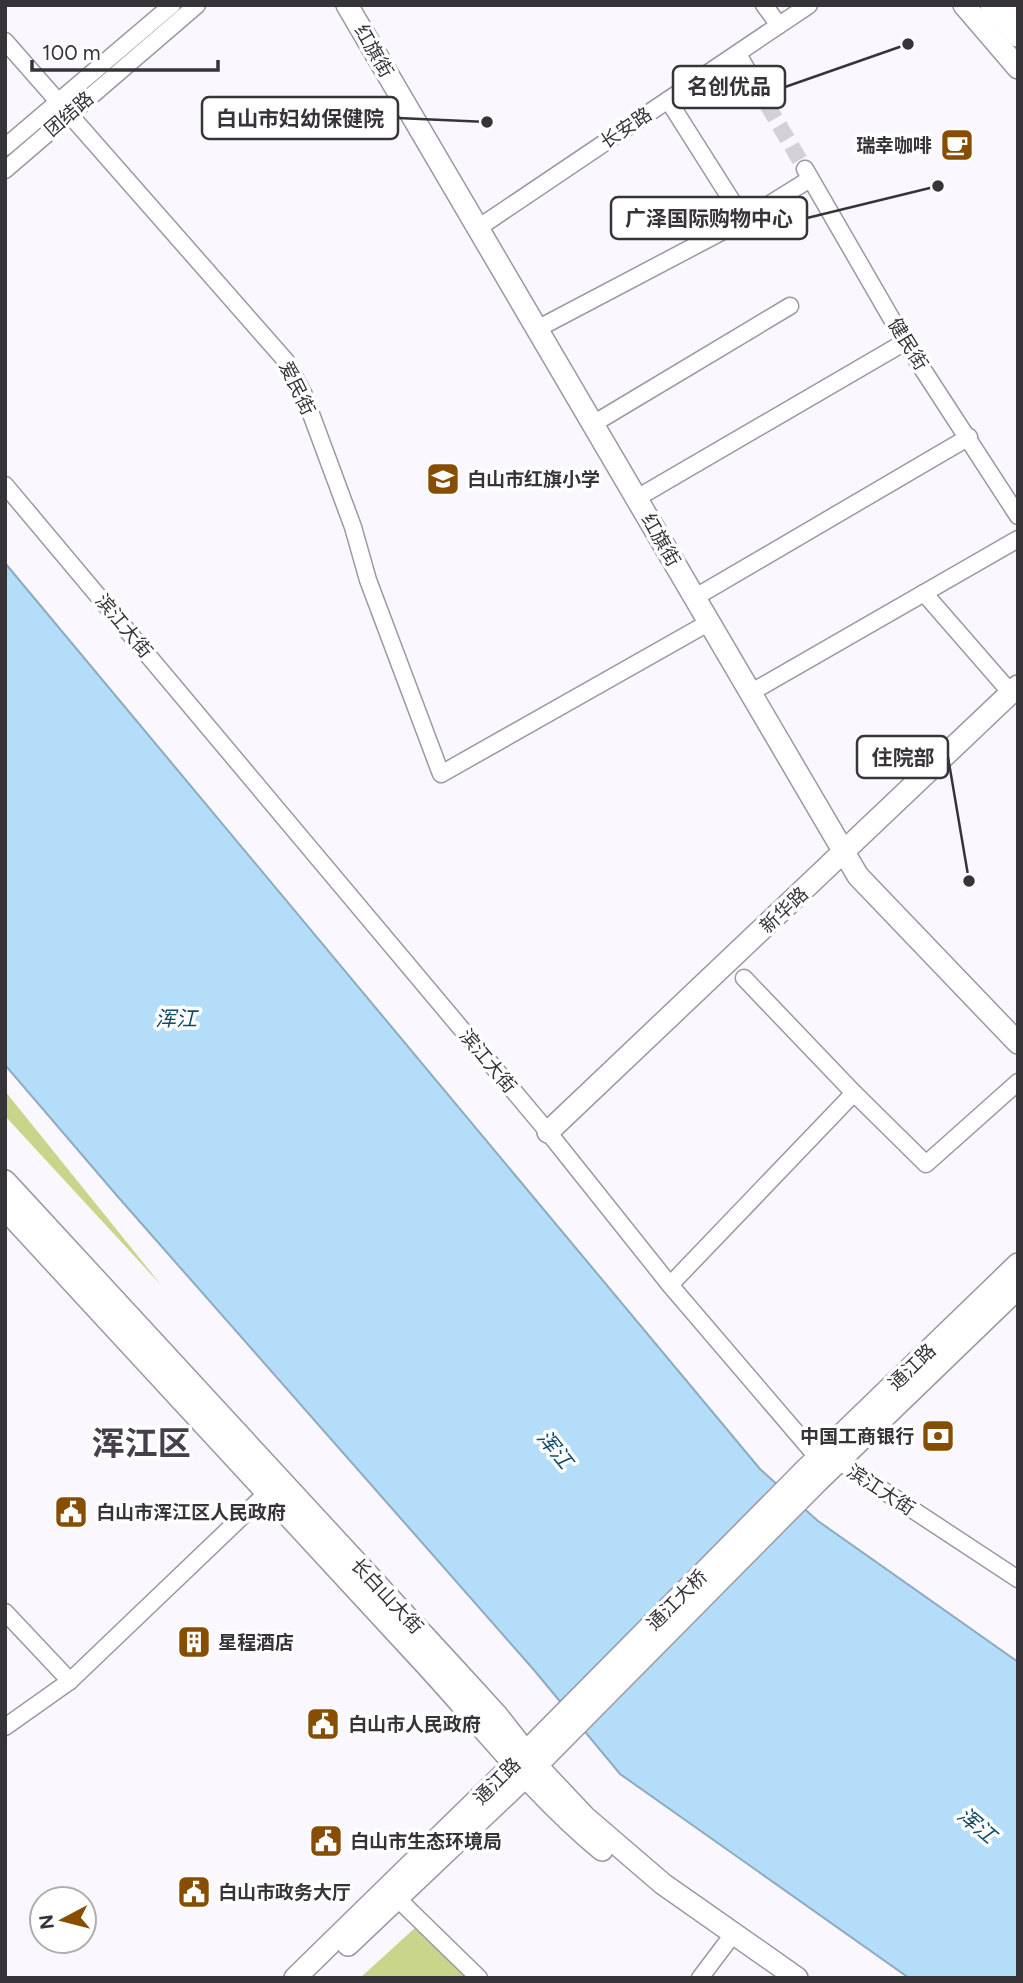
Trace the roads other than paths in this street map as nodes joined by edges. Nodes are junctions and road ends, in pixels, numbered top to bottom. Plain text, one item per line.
1 (172, 5) edge
2 (197, 5) edge
3 (347, 5) edge
4 (764, 5) edge
5 (809, 5) edge
6 (964, 5) edge
7 (1004, 10) edge
8 (779, 25) junction
9 (1018, 36) edge
10 (5, 41) edge
11 (738, 54) junction
12 (1018, 68) edge
13 (755, 84) tunnel mouth
14 (668, 100) junction
15 (62, 109) junction
16 (5, 147) edge
17 (5, 170) edge
18 (744, 220) junction
19 (478, 228) junction
20 (790, 306) dead end
21 (537, 329) junction
22 (905, 342) junction
23 (593, 424) junction
24 (969, 438) junction
25 (5, 485) edge
26 (637, 499) junction
27 (1018, 516) edge
28 (1018, 539) edge
29 (924, 593) junction
30 (694, 598) junction
31 (708, 623) junction
32 (1014, 690) edge
33 (750, 693) junction
34 (845, 852) junction
35 (744, 978) dead end
36 (1018, 1022) edge
37 (1018, 1043) edge
38 (1018, 1082) edge
39 (855, 1093) junction
40 (548, 1132) junction
41 (5, 1181) edge
42 (5, 1209) edge
43 (1018, 1264) edge
44 (670, 1285) junction
45 (1018, 1288) edge
46 (840, 1462) junction
47 (814, 1470) junction
48 (274, 1487) junction
49 (1018, 1579) edge
50 (5, 1612) edge
51 (70, 1681) junction
52 (5, 1727) edge
53 (554, 1735) joint
54 (525, 1765) junction
55 (398, 1899) junction
56 (730, 1939) junction
57 (295, 1978) edge
58 (313, 1978) edge
59 (479, 1978) edge
60 (700, 1978) edge
61 (772, 1978) edge
62 (797, 1978) edge

1 - 15 street, 团结路
2 - 15 street, 团结路
3 - 19 main road, 红旗街
4 - 8 street
5 - 8 street, 长安路
6 - 12 main road
7 - 9 main road
8 - 11 street, 长安路
10 - 15 street, 爱民街
11 - 13 street
11 - 14 street, 长安路
14 - 18 street
14 - 19 street, 长安路
15 - 16 street, 团结路
15 - 17 street, 团结路
15 - 31 street, 爱民街
18 - 21 street
18 - 22 street, 健民街
19 - 21 main road, 红旗街
20 - 23 street
21 - 23 main road, 红旗街
22 - 24 street, 健民街
22 - 26 street
23 - 26 main road, 红旗街
24 - 27 street, 健民街
24 - 30 street
25 - 40 street, 滨江大街
26 - 30 main road, 红旗街
28 - 29 street
29 - 32 street
29 - 33 street
30 - 31 main road, 红旗街
31 - 33 main road, 红旗街
32 - 34 main road, 新华路
33 - 34 main road, 红旗街
34 - 36 main road
34 - 37 main road, 红旗街
34 - 40 main road, 新华路
35 - 39 street
38 - 39 street
39 - 44 street
40 - 44 street, 滨江大街
41 - 48 main road, 长白山大街
42 - 48 main road, 长白山大街
43 - 47 main road, 通江路
44 - 47 street, 滨江大街
45 - 46 main road, 通江路
46 - 47 main road, 通江路
46 - 49 street, 滨江大街
47 - 53 main road, 通江大桥
48 - 51 street
48 - 54 main road, 长白山大街
50 - 51 street
51 - 52 street
53 - 54 main road, 通江路
54 - 55 main road, 通江路
54 - 56 main road, 长白山大街
54 - 57 main road, 通江路
55 - 58 main road, 通江路
55 - 59 street
56 - 60 street
56 - 61 main road, 长白山大街
56 - 62 main road, 长白山大街

